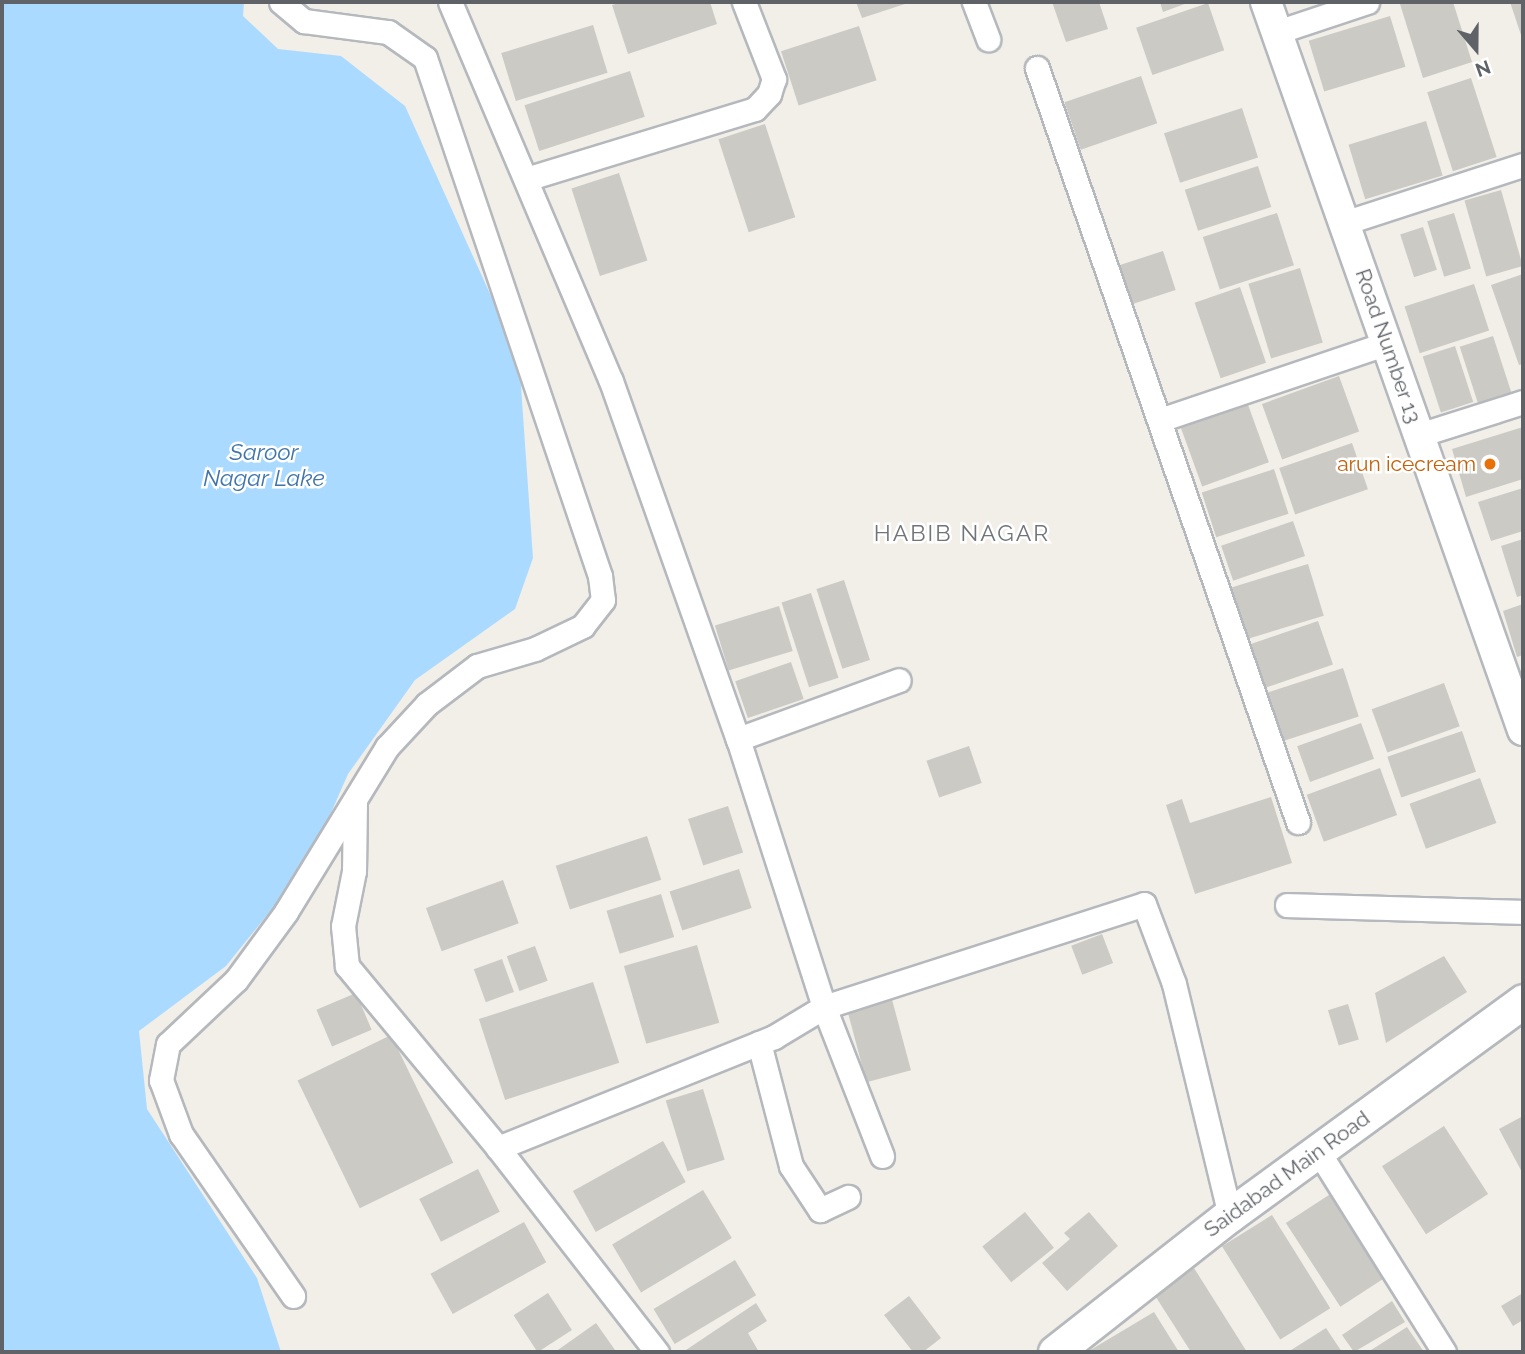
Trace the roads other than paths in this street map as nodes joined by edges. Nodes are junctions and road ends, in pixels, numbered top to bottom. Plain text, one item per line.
1 (281, 2) edge
2 (450, 2) edge
3 (744, 2) edge
4 (974, 2) edge
5 (1266, 2) edge
6 (1367, 2) edge
7 (1277, 32) junction
8 (988, 39) dead end
9 (1037, 68) dead end
10 (1523, 165) edge
11 (526, 179) junction
12 (1344, 223) junction
13 (1387, 343) junction
14 (1523, 402) edge
15 (1160, 420) junction
16 (1419, 435) junction
17 (899, 680) dead end
18 (1523, 730) edge
19 (738, 739) junction
20 (355, 799) junction
21 (1298, 822) dead end
22 (1287, 905) dead end
23 (1523, 912) edge
24 (1523, 1001) edge
25 (824, 1007) junction
26 (760, 1043) junction
27 (498, 1149) junction
28 (1318, 1151) junction
29 (882, 1156) dead end
30 (848, 1197) dead end
31 (1230, 1215) junction
32 (293, 1296) dead end
33 (1066, 1349) edge
34 (657, 1352) edge
35 (1444, 1352) edge

1 - 20 street
2 - 11 street
3 - 11 street
4 - 8 street
5 - 7 street, Road Number 13
6 - 7 street
7 - 12 street, Road Number 13
9 - 15 street
10 - 12 street
11 - 19 street
12 - 13 street, Road Number 13
13 - 15 street
13 - 16 street, Road Number 13
14 - 16 street
15 - 21 street
16 - 18 street, Road Number 13
17 - 19 street
19 - 25 street
20 - 27 street
20 - 32 street
22 - 23 street
24 - 28 main road, Saidabad Main Road
25 - 26 street
25 - 29 street
25 - 31 street
26 - 27 street
26 - 30 street
27 - 34 street
28 - 31 main road, Saidabad Main Road
28 - 35 street
31 - 33 main road, Saidabad Main Road

